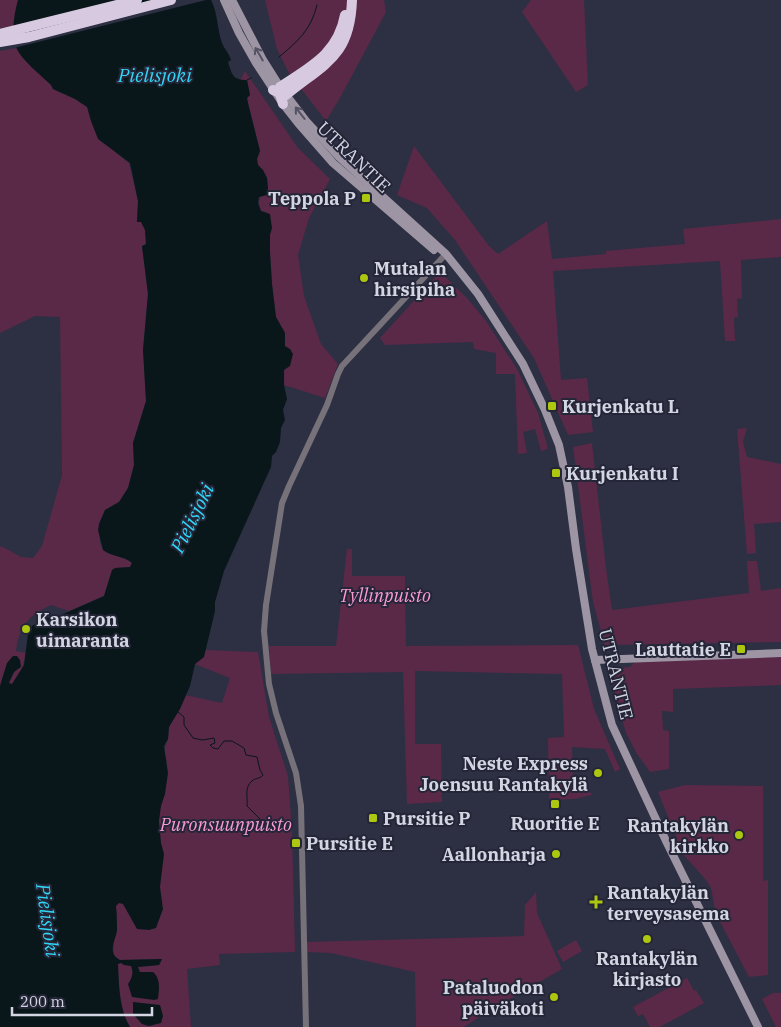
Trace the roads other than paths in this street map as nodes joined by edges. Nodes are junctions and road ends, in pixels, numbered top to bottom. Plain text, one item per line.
1 (137, 0) edge
2 (171, 0) edge
3 (224, 0) edge
4 (232, 0) edge
5 (346, 0) edge
6 (352, 0) edge
7 (0, 34) edge
8 (0, 42) edge
9 (280, 94) junction
10 (443, 257) junction
11 (492, 315) junction
12 (781, 653) edge
13 (595, 660) junction
14 (306, 1027) edge
15 (758, 1027) edge

1 - 7 highway
2 - 8 highway
3 - 9 main road, UTRANTIE
9 -> 4 main road, UTRANTIE
5 - 9 highway
6 - 9 highway
9 - 10 main road, UTRANTIE
11 -> 9 main road, UTRANTIE
10 - 11 main road, UTRANTIE
10 - 14 street
11 - 13 main road, UTRANTIE
12 - 13 main road
13 - 15 main road, UTRANTIE

